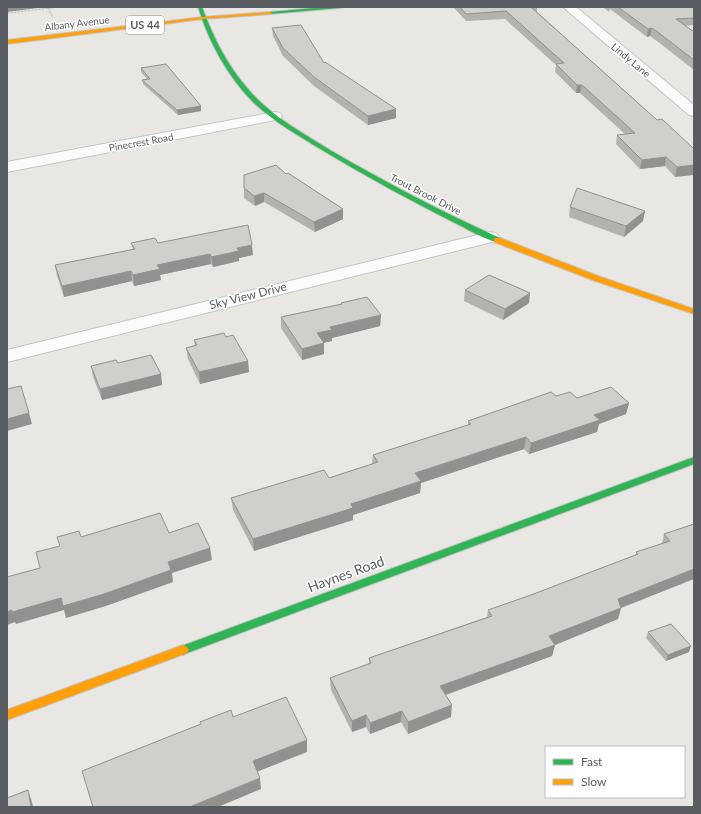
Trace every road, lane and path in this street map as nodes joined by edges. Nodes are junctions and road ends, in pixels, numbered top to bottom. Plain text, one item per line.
1 (57, 7) edge
2 (200, 7) edge
3 (340, 7) edge
4 (569, 7) edge
5 (7, 13) edge
6 (203, 18) junction
7 (7, 42) edge
8 (694, 112) edge
9 (275, 116) junction
10 (7, 167) edge
11 (490, 237) junction
12 (694, 312) edge
13 (7, 356) edge
14 (694, 460) edge
15 (7, 715) edge

1 - 5 path
2 - 6 main road, Trout Brook Drive
3 - 6 main road, Albany Avenue / US 44
4 - 8 street, Lindy Lane
6 - 7 main road, Albany Avenue / US 44
6 - 9 main road, Trout Brook Drive
9 - 10 street, Pinecrest Road
9 - 11 main road, Trout Brook Drive
11 - 12 main road, Trout Brook Drive
11 - 13 street, Sky View Drive
14 - 15 main road, Haynes Road

